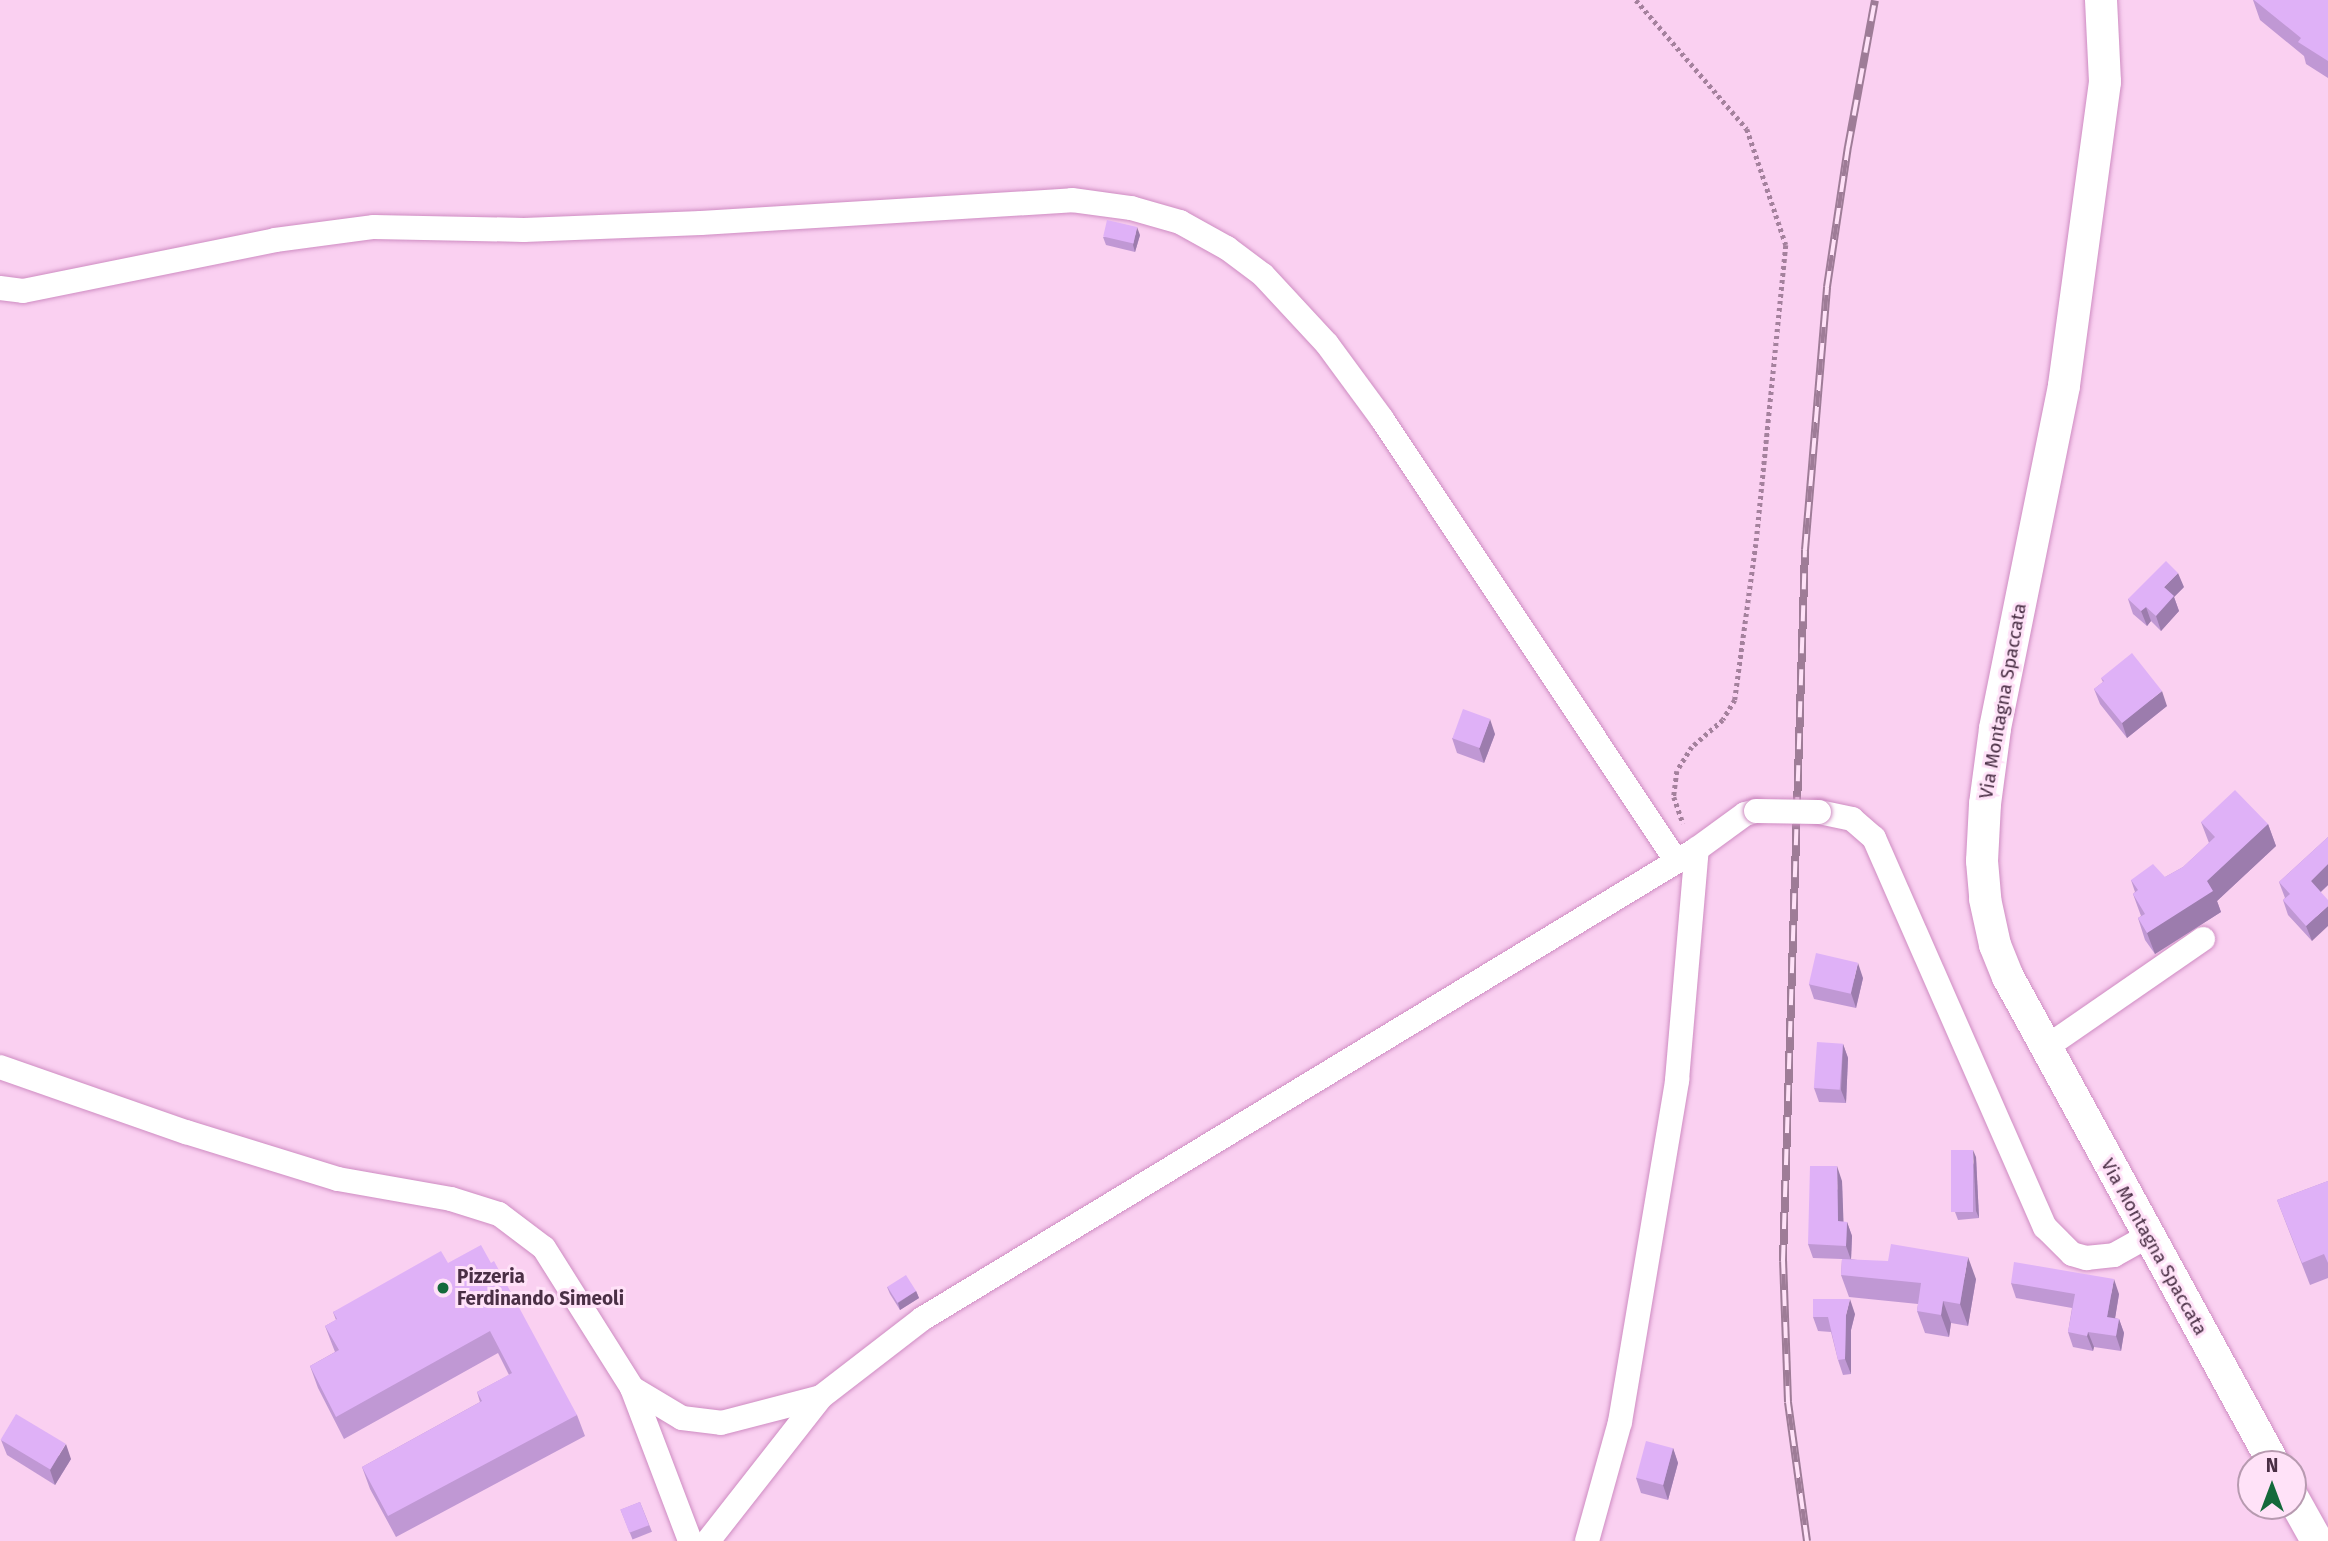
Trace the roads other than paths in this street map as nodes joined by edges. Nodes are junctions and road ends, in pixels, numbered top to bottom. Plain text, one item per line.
1 (2101, 0) edge
2 (0, 288) edge
3 (1686, 854) junction
4 (2203, 939) dead end
5 (2045, 1048) junction
6 (0, 1067) edge
7 (2147, 1237) junction
8 (632, 1388) junction
9 (821, 1397) junction
10 (2266, 1450) edge
11 (2305, 1520) edge
12 (690, 1541) edge
13 (709, 1541) edge
14 (1587, 1541) edge
15 (2317, 1541) edge

1 - 5 main road, Via Montagna Spaccata
2 - 3 street
3 - 7 street, bridge
3 - 9 street
3 - 14 street
4 - 5 street
5 - 7 main road, Via Montagna Spaccata
6 - 8 street
7 - 10 main road, Via Montagna Spaccata
8 - 9 street
8 - 12 street
9 - 13 street
11 - 15 main road

